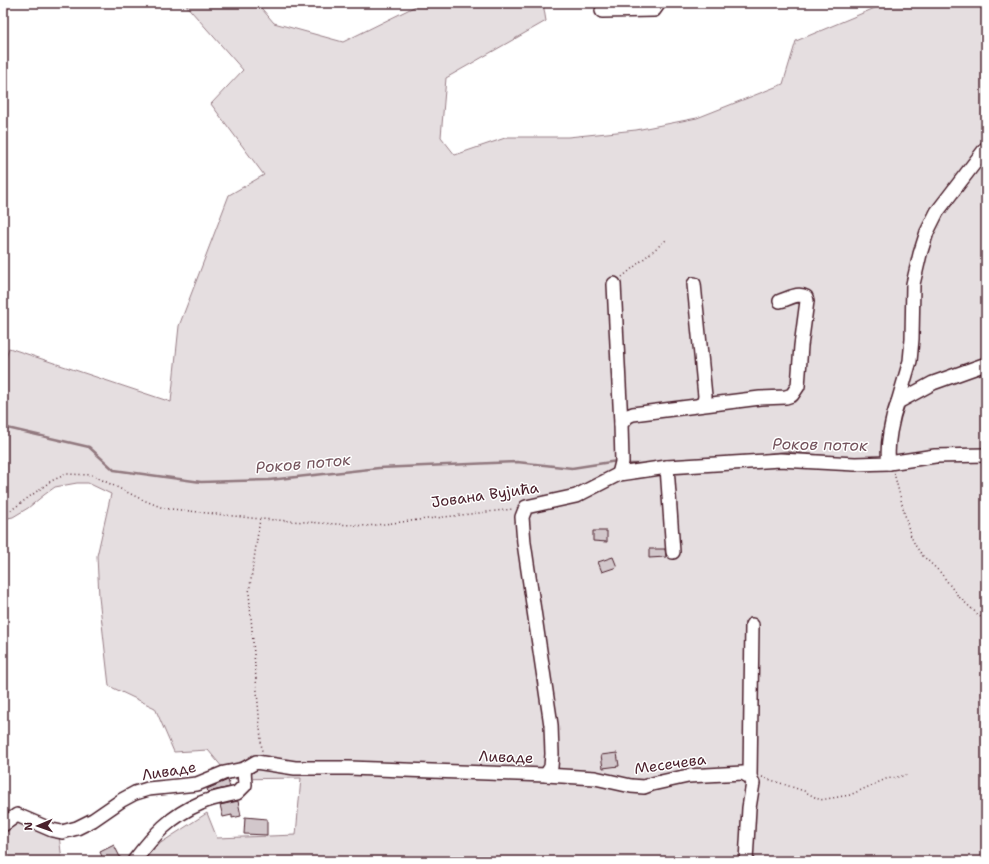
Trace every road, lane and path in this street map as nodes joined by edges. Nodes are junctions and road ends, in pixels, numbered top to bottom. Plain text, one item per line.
1 (659, 3) edge
2 (602, 11) dead end
3 (986, 148) edge
4 (666, 240) dead end
5 (614, 284) joint
6 (694, 284) dead end
7 (780, 301) dead end
8 (986, 364) edge
9 (898, 402) junction
10 (700, 405) junction
11 (621, 424) junction
12 (986, 455) edge
13 (889, 458) junction
14 (667, 468) junction
15 (620, 474) junction
16 (526, 507) junction
17 (3, 513) edge
18 (260, 519) junction
19 (673, 552) dead end
20 (986, 622) edge
21 (752, 625) dead end
22 (263, 762) junction
23 (244, 769) junction
24 (546, 775) junction
25 (908, 775) dead end
26 (750, 777) junction
27 (3, 825) edge
28 (134, 861) edge
29 (746, 861) edge

1 - 2 street
3 - 9 street
4 - 5 path
5 - 11 street
6 - 10 street
7 - 10 street
8 - 9 street
9 - 13 street
10 - 11 street
11 - 15 street
12 - 13 street, Јована Вујића
13 - 14 street, Јована Вујића
13 - 20 path
14 - 15 street, Јована Вујића
14 - 19 street
15 - 16 street, Јована Вујића
16 - 18 path, Јована Вујића
16 - 24 street, Ливаде
17 - 18 path, Јована Вујића
18 - 22 path
21 - 26 street
22 - 23 street, Ливаде
22 - 24 street, Ливаде
23 - 27 street, Ливаде
23 - 28 street
24 - 26 street, Месечева
25 - 26 path
26 - 29 street

